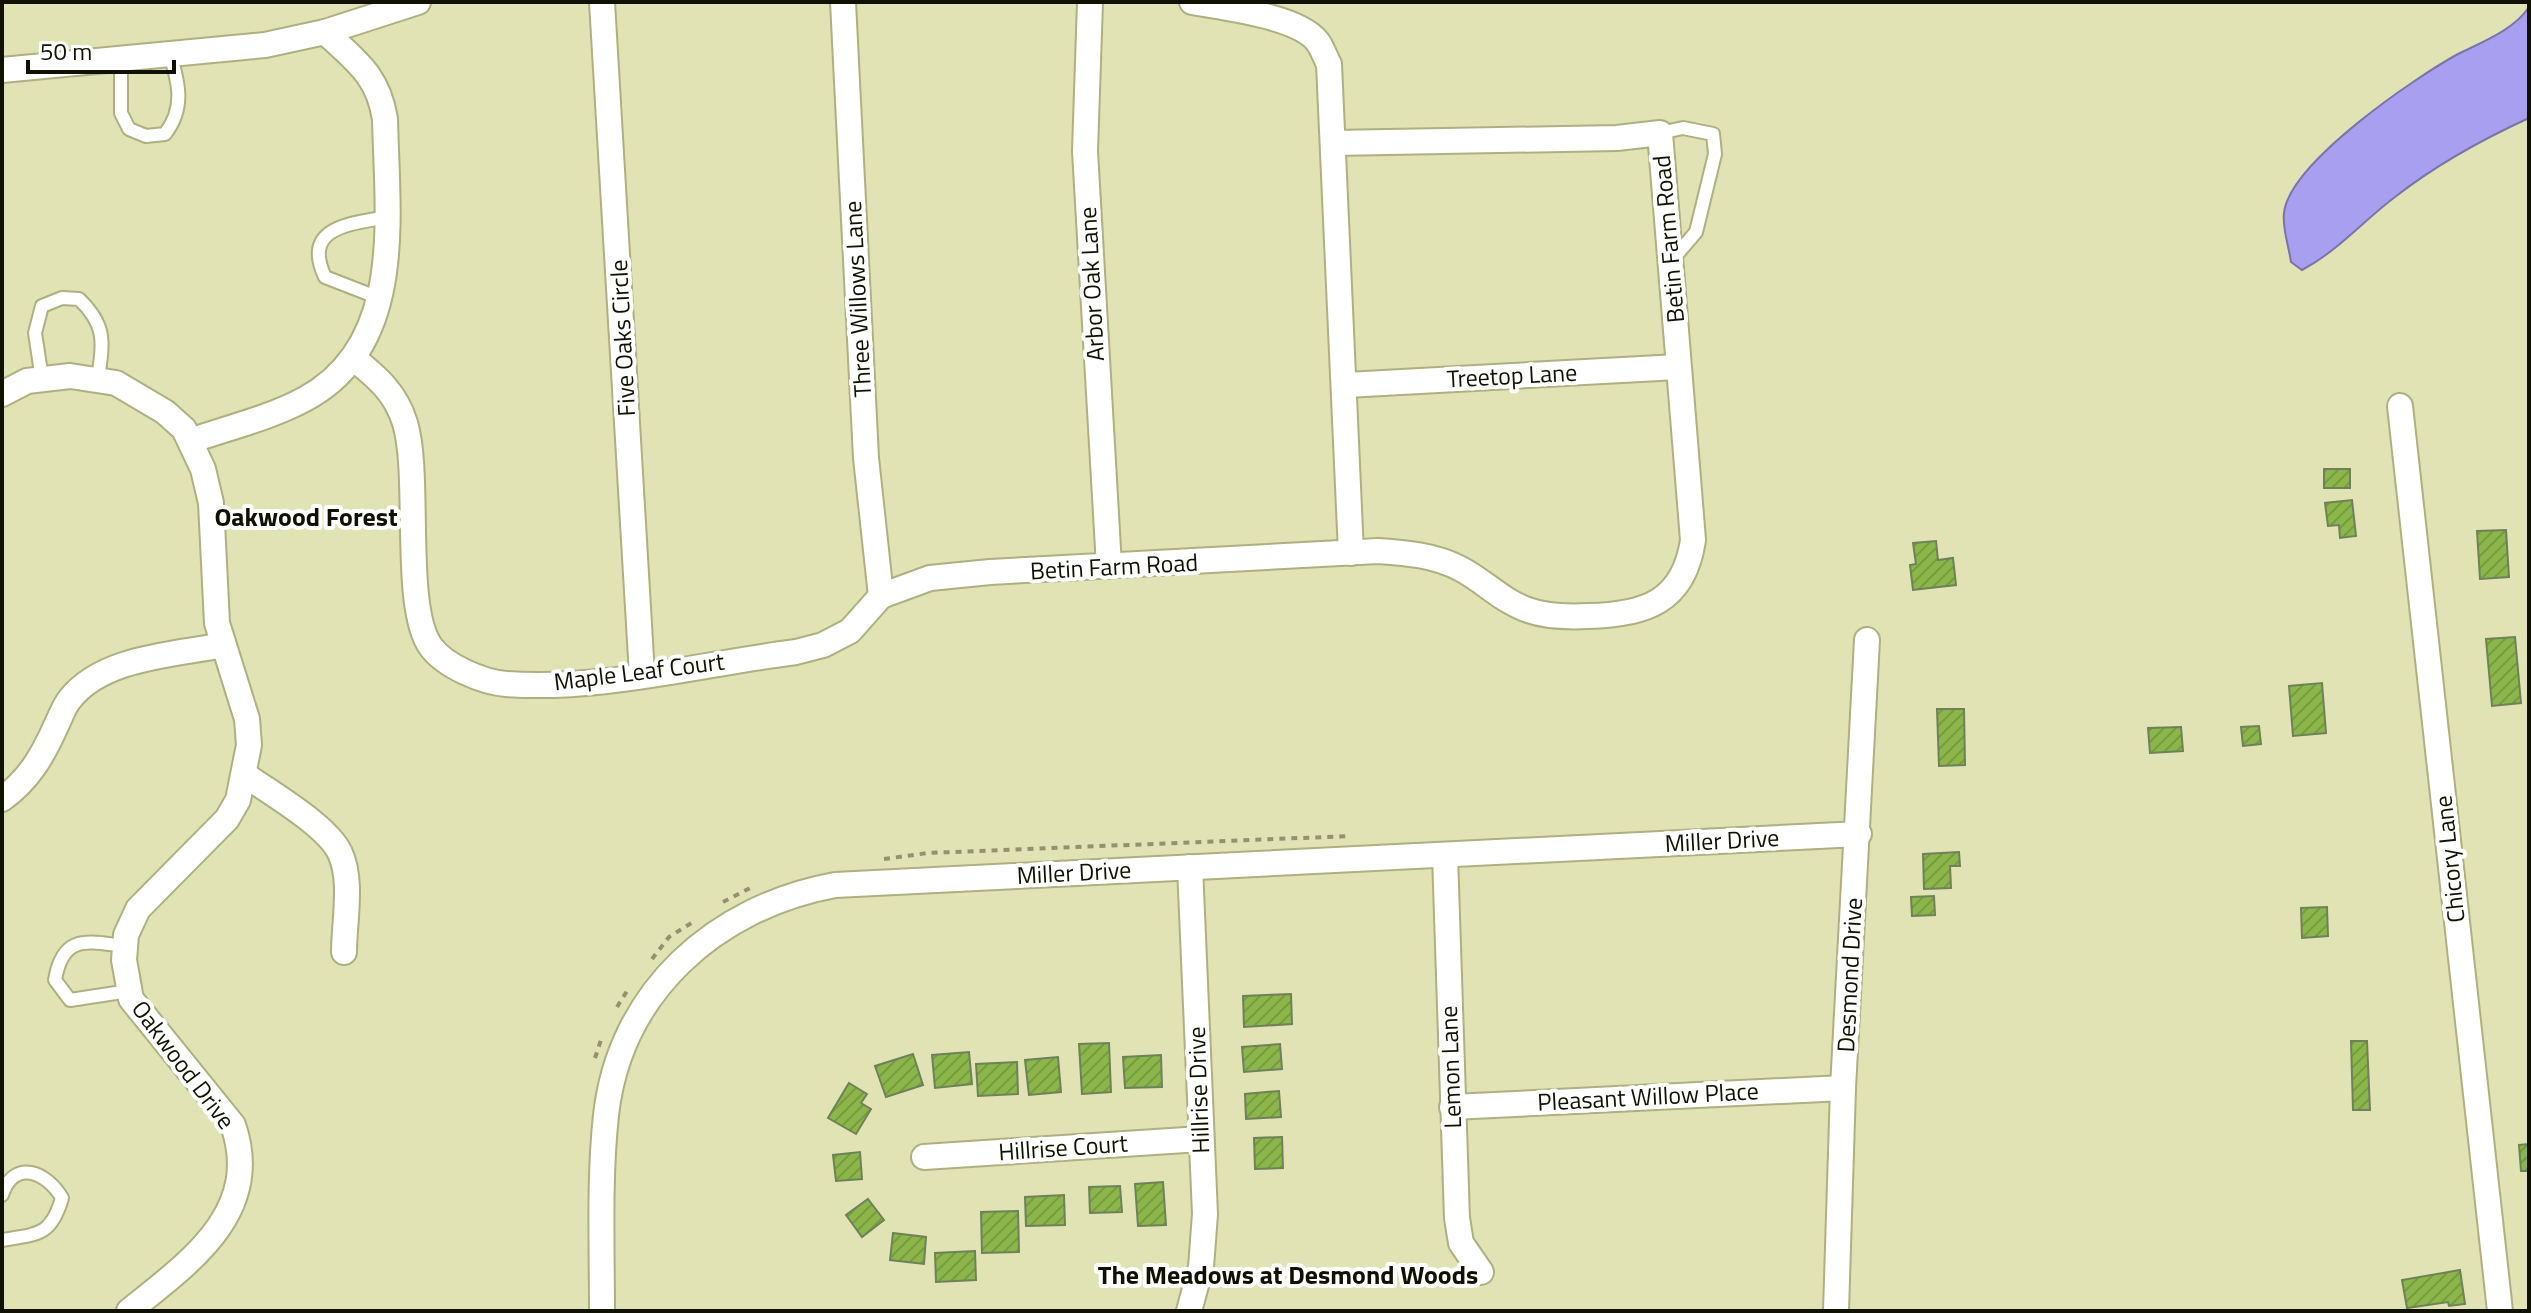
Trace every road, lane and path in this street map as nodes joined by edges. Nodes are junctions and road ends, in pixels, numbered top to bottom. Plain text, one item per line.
1 (418, 2) edge
2 (602, 2) edge
3 (843, 2) edge
4 (1090, 2) edge
5 (1192, 2) edge
6 (325, 32) junction
7 (170, 54) junction
8 (121, 59) junction
9 (2, 70) edge
10 (1660, 133) junction
11 (1333, 143) junction
12 (387, 217) junction
13 (1673, 259) junction
14 (379, 298) junction
15 (353, 358) junction
16 (1678, 367) junction
17 (42, 379) junction
18 (98, 379) junction
19 (1346, 385) junction
20 (2, 394) edge
21 (2400, 406) dead end
22 (190, 441) junction
23 (1351, 553) junction
24 (1109, 566) junction
25 (881, 596) junction
26 (1867, 640) dead end
27 (223, 645) junction
28 (642, 675) junction
29 (244, 774) junction
30 (2, 799) edge
31 (1859, 834) junction
32 (1355, 835) dead end
33 (1445, 855) junction
34 (883, 859) dead end
35 (1190, 867) junction
36 (766, 882) dead end
37 (715, 907) dead end
38 (704, 915) dead end
39 (125, 946) junction
40 (344, 952) dead end
41 (650, 961) dead end
42 (632, 985) dead end
43 (129, 991) junction
44 (616, 1011) dead end
45 (603, 1038) dead end
46 (594, 1065) dead end
47 (1843, 1088) junction
48 (1452, 1107) junction
49 (1201, 1139) junction
50 (924, 1157) dead end
51 (2, 1195) edge
52 (2, 1240) edge
53 (1481, 1272) dead end
54 (129, 1311) edge
55 (602, 1311) edge
56 (1189, 1311) edge
57 (1836, 1311) edge
58 (2500, 1311) edge

1 - 6 street
2 - 28 street, Five Oaks Circle
3 - 25 street, Three Willows Lane
4 - 24 street, Arbor Oak Lane
5 - 11 street
6 - 7 street
6 - 12 street
7 - 8 street
7 - 8 lane
8 - 9 street
10 - 11 street, Betin Farm Road
10 - 13 street, Betin Farm Road
10 - 13 lane
11 - 19 street
12 - 14 street
12 - 14 lane
13 - 16 street, Betin Farm Road
14 - 15 street
15 - 22 street
15 - 28 street, Maple Leaf Court
16 - 19 street, Treetop Lane
16 - 23 street, Betin Farm Road
17 - 18 street, Oakwood Drive
17 - 18 lane
17 - 20 street, Oakwood Drive
18 - 22 street, Oakwood Drive
19 - 23 street
21 - 58 street, Chicory Lane
22 - 27 street, Oakwood Drive
23 - 24 street, Betin Farm Road
24 - 25 street, Betin Farm Road
25 - 28 street, Maple Leaf Court
26 - 31 street, Desmond Drive
27 - 29 street, Oakwood Drive
27 - 30 street
29 - 39 street, Oakwood Drive
29 - 40 street
31 - 33 street, Miller Drive
31 - 47 street, Desmond Drive
32 - 34 path
33 - 35 street, Miller Drive
33 - 48 street, Lemon Lane
35 - 49 street, Hillrise Drive
35 - 55 street, Miller Drive
36 - 37 path
38 - 41 path
39 - 43 street, Oakwood Drive
39 - 43 lane
42 - 44 path
43 - 54 street, Oakwood Drive
45 - 46 path
47 - 48 street, Pleasant Willow Place
47 - 57 street, Desmond Drive
48 - 53 street, Lemon Lane
49 - 50 street, Hillrise Court
49 - 56 street, Hillrise Drive
51 - 52 lane

